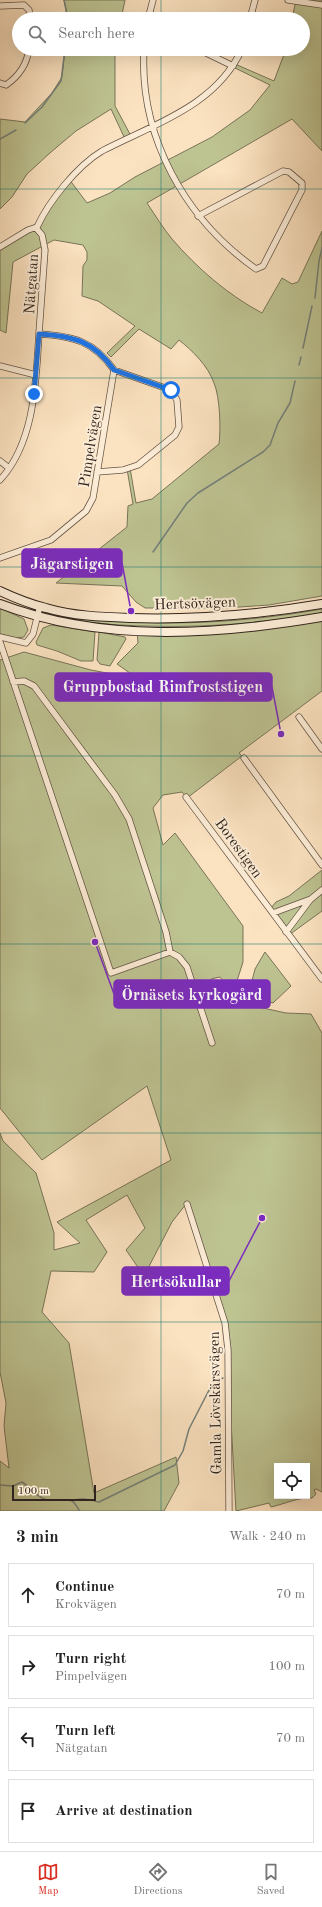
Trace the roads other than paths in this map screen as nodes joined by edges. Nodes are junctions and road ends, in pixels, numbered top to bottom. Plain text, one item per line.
1 (153, 0) edge
2 (255, 0) edge
3 (288, 0) edge
4 (322, 5) edge
5 (0, 6) edge
6 (28, 12) edge
7 (150, 12) edge
8 (252, 12) edge
9 (27, 56) edge
10 (144, 56) edge
11 (212, 56) edge
12 (238, 56) edge
13 (233, 66) junction
14 (0, 83) edge
15 (152, 125) junction
16 (198, 216) junction
17 (36, 228) junction
18 (0, 247) edge
19 (39, 334) junction
20 (0, 366) edge
21 (114, 370) junction
22 (36, 375) junction
23 (0, 461) edge
24 (9, 468) junction
25 (97, 472) junction
26 (0, 480) edge
27 (0, 558) edge
28 (0, 591) edge
29 (0, 604) edge
30 (322, 604) edge
31 (40, 606) junction
32 (322, 616) edge
33 (38, 617) junction
34 (0, 637) edge
35 (0, 642) edge
36 (13, 682) junction
37 (299, 717) dead end
38 (322, 749) edge
39 (244, 758) dead end
40 (186, 797) dead end
41 (322, 865) edge
42 (322, 890) edge
43 (311, 899) junction
44 (273, 913) junction
45 (286, 932) junction
46 (170, 952) junction
47 (322, 979) edge
48 (212, 1043) dead end
49 (187, 1204) dead end
50 (229, 1511) edge

1 - 7 street
2 - 8 street
3 - 4 street
5 - 6 street
9 - 14 street
10 - 15 street
11 - 13 street
12 - 13 street
13 - 15 street
15 - 16 street
15 - 17 street
16 - 16 street
17 - 18 street
17 - 19 street, Nätgatan
19 - 21 street
19 - 22 street, Nätgatan
20 - 22 street
21 - 25 street, Pimpelvägen
21 - 25 street
22 - 24 street, Nätgatan
23 - 24 street
24 - 26 street, Nätgatan
25 - 27 street, Pimpelvägen
28 - 31 main road, Hertsövägen
29 - 33 main road, Hertsövägen
30 - 31 main road, Hertsövägen
31 - 33 street
32 - 33 main road, Hertsövägen
33 - 34 street
35 - 36 street
36 - 46 street
36 - 46 street
37 - 38 street
39 - 41 street
40 - 44 street, Borestigen
42 - 43 street
43 - 44 street
43 - 45 street
44 - 45 street, Borestigen
45 - 47 street, Borestigen
46 - 48 street
49 - 50 street, Gamla Lövskärsvägen

